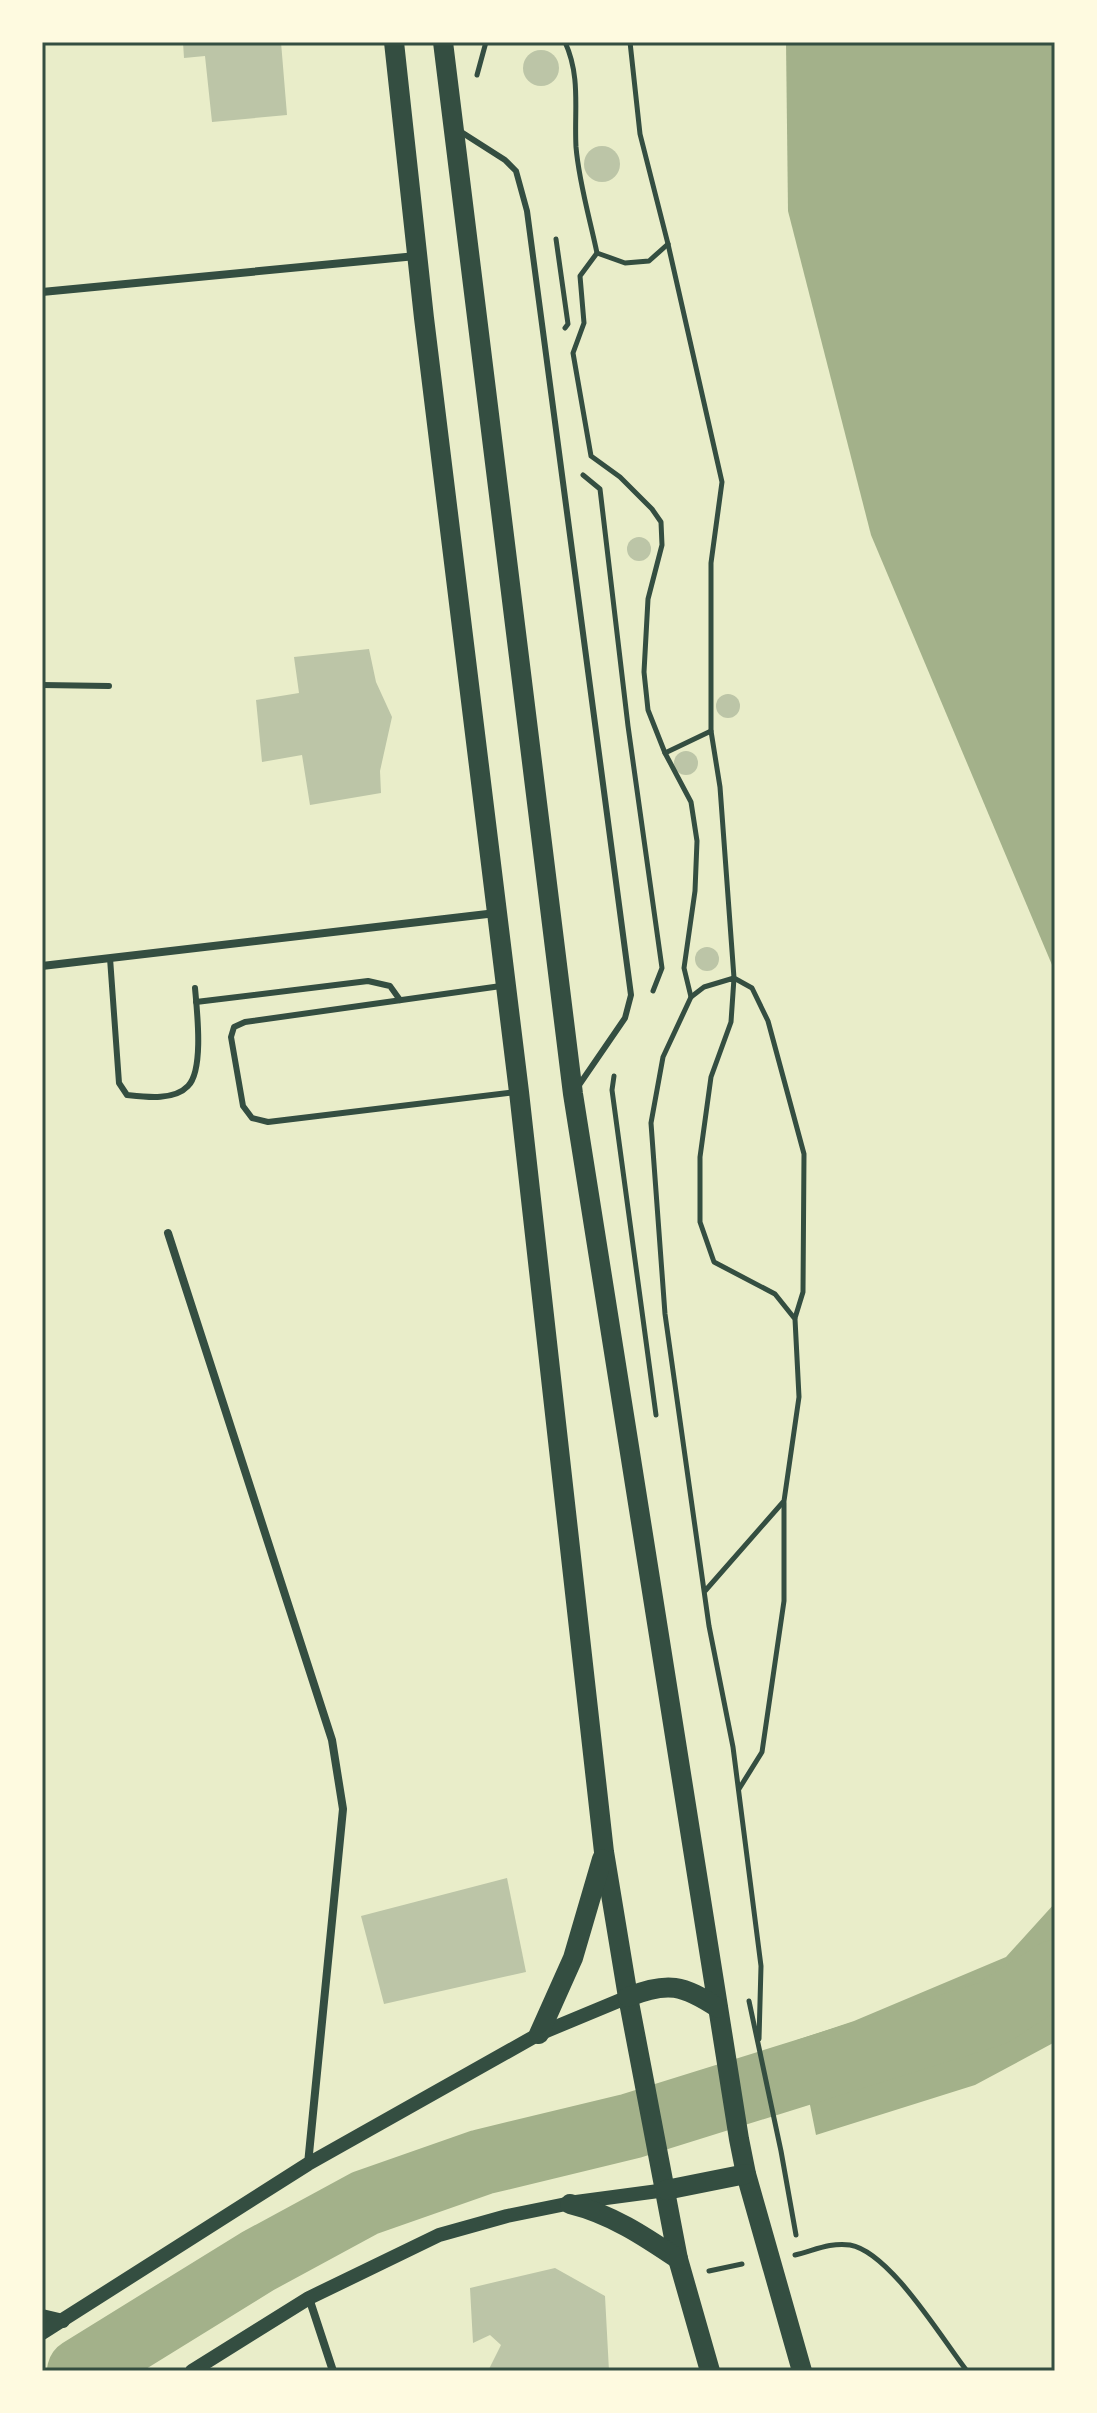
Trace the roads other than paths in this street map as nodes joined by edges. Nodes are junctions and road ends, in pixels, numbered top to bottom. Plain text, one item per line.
1 (394, 42) edge
2 (443, 42) edge
3 (454, 127) junction
4 (417, 256) junction
5 (42, 292) edge
6 (42, 685) edge
7 (109, 686) dead end
8 (496, 913) junction
9 (110, 958) junction
10 (42, 966) edge
11 (505, 985) junction
12 (195, 988) dead end
13 (400, 1000) junction
14 (196, 1002) junction
15 (519, 1092) junction
16 (573, 1094) junction
17 (168, 1233) dead end
18 (604, 1852) junction
19 (628, 1997) junction
20 (718, 2008) junction
21 (539, 2034) junction
22 (308, 2164) junction
23 (746, 2174) junction
24 (664, 2180) junction
25 (570, 2204) junction
26 (678, 2259) junction
27 (309, 2298) junction
28 (42, 2316) edge
29 (63, 2321) junction
30 (42, 2333) edge
31 (192, 2371) edge
32 (333, 2371) edge
33 (710, 2371) edge
34 (802, 2371) edge

1 - 4 main road
2 - 3 main road
3 - 16 main road
3 - 16 lane
4 - 5 street
4 - 8 main road
6 - 7 lane
8 - 9 street
8 - 11 main road
9 - 10 street
9 - 14 lane
11 - 13 lane
11 - 15 main road
12 - 14 lane
13 - 14 lane
13 - 15 lane
15 - 18 main road
16 - 20 main road
17 - 22 street
18 - 19 main road
18 - 21 main road
19 - 20 main road
19 - 21 street
19 - 24 main road
20 - 23 main road
21 - 22 street
22 - 29 street
23 - 24 main road
23 - 34 main road
24 - 25 street
24 - 26 main road
25 - 26 main road
25 - 27 street
26 - 33 main road
27 - 31 street
27 - 32 street
28 - 29 street
29 - 30 street

